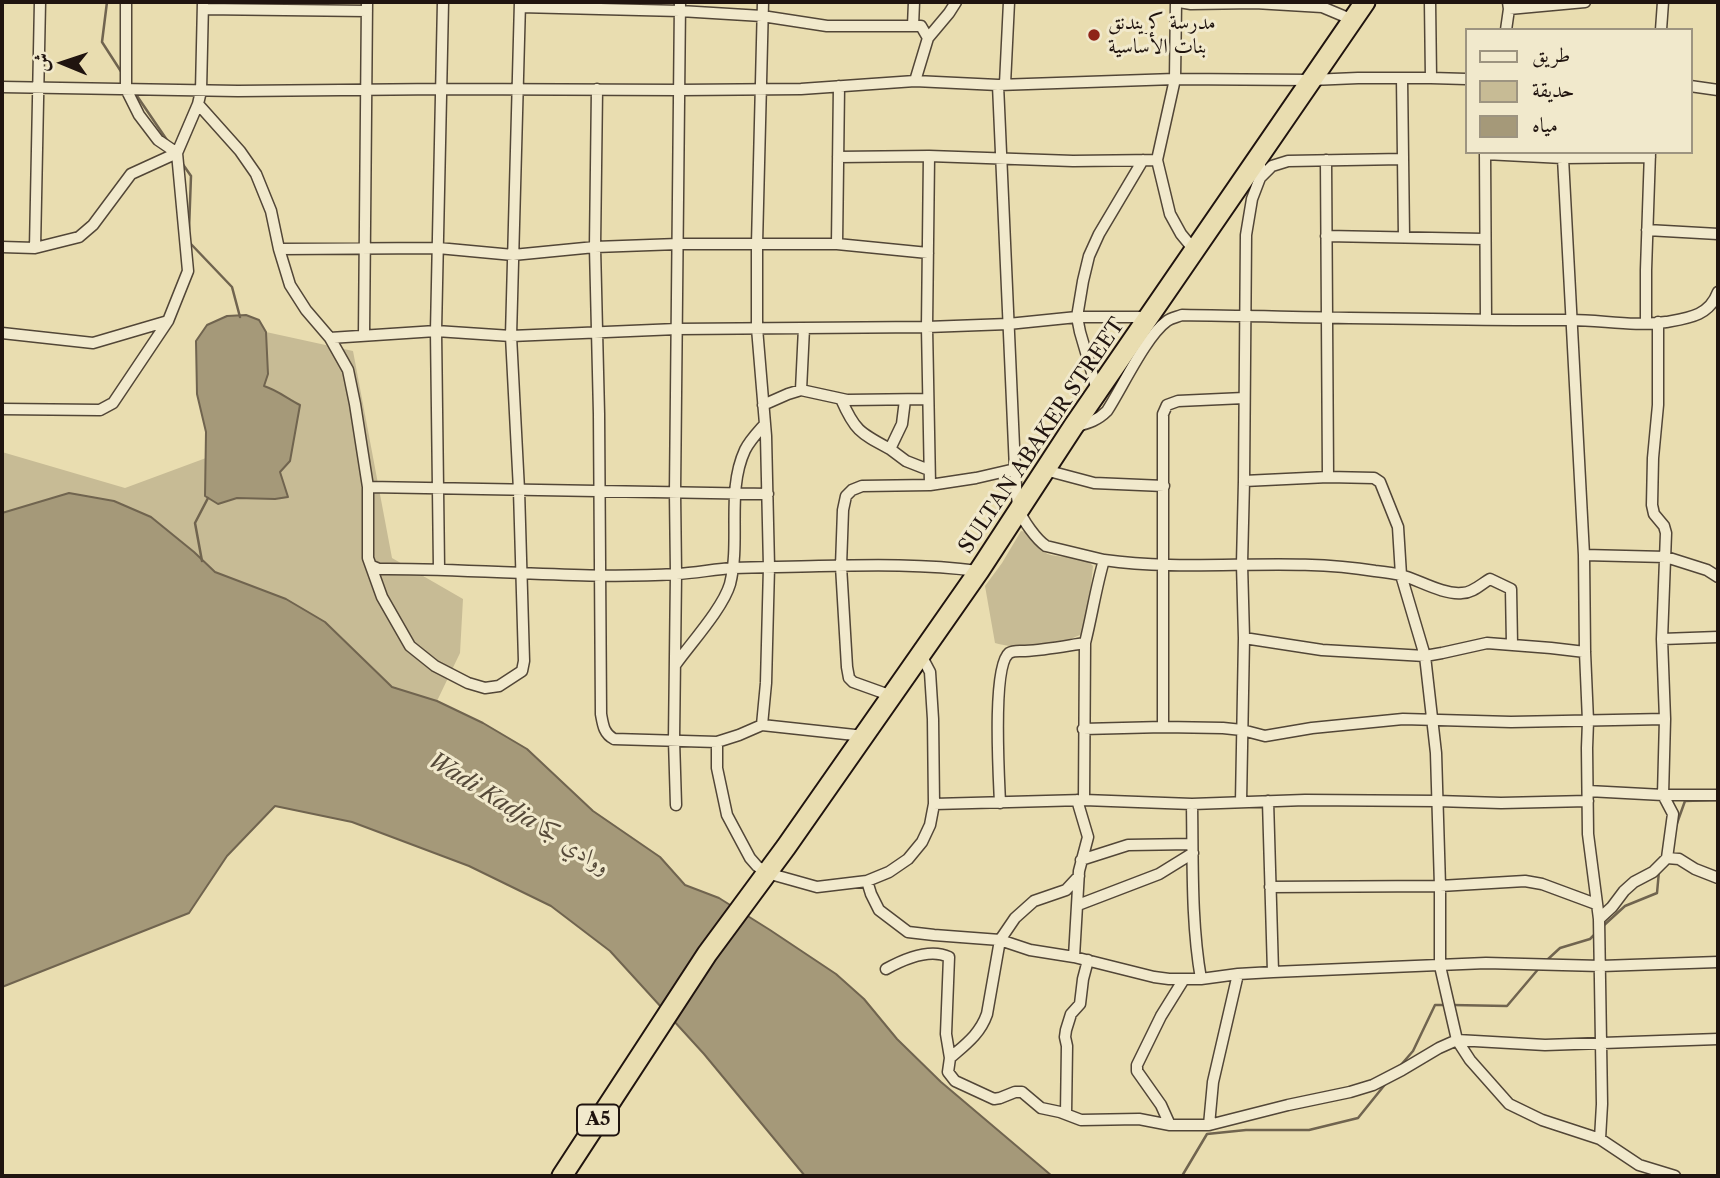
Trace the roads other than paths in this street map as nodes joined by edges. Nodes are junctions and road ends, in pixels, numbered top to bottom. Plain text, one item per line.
1 (40, 2) edge
2 (126, 2) edge
3 (443, 2) edge
4 (763, 2) edge
5 (914, 2) edge
6 (956, 2) edge
7 (1009, 2) edge
8 (1178, 2) edge
9 (1255, 2) edge
10 (1365, 2) edge
11 (1430, 2) edge
12 (1572, 2) edge
13 (1585, 2) edge
14 (1663, 2) edge
15 (1191, 3) edge
16 (520, 4) edge
17 (1508, 5) edge
18 (203, 6) edge
19 (284, 6) edge
20 (367, 6) edge
21 (598, 6) edge
22 (680, 6) edge
23 (762, 16) junction
24 (1353, 20) junction
25 (913, 26) junction
26 (1506, 28) edge
27 (1661, 28) edge
28 (928, 37) junction
29 (1402, 78) junction
30 (1431, 78) junction
31 (1175, 79) junction
32 (1464, 79) edge
33 (1311, 80) junction
34 (915, 81) junction
35 (1002, 85) junction
36 (839, 86) junction
37 (1692, 86) edge
38 (2, 87) edge
39 (39, 88) junction
40 (126, 89) junction
41 (367, 89) junction
42 (443, 89) junction
43 (597, 89) junction
44 (761, 89) junction
45 (517, 90) junction
46 (679, 90) junction
47 (1718, 90) edge
48 (201, 91) junction
49 (198, 104) junction
50 (177, 153) junction
51 (1485, 154) edge
52 (1501, 154) edge
53 (1259, 155) junction
54 (1650, 155) edge
55 (929, 156) junction
56 (838, 157) junction
57 (1563, 158) junction
58 (1001, 159) junction
59 (1143, 159) junction
60 (1403, 159) junction
61 (1157, 160) junction
62 (1326, 160) junction
63 (1260, 178) junction
64 (1647, 230) junction
65 (1718, 234) edge
66 (1326, 236) junction
67 (1404, 237) junction
68 (1484, 239) junction
69 (678, 244) junction
70 (757, 244) junction
71 (837, 244) junction
72 (2, 247) edge
73 (595, 247) junction
74 (36, 248) junction
75 (365, 248) junction
76 (438, 248) junction
77 (279, 249) junction
78 (1195, 251) junction
79 (928, 253) junction
80 (513, 255) junction
81 (1718, 292) edge
82 (1246, 316) junction
83 (1077, 317) junction
84 (1149, 317) junction
85 (1326, 317) junction
86 (1486, 320) junction
87 (1571, 320) junction
88 (168, 321) junction
89 (1658, 322) junction
90 (1646, 323) junction
91 (1008, 324) junction
92 (927, 327) junction
93 (758, 328) junction
94 (804, 328) junction
95 (677, 329) junction
96 (436, 331) junction
97 (2, 333) edge
98 (598, 333) junction
99 (364, 335) junction
100 (512, 335) junction
101 (330, 338) junction
102 (801, 390) junction
103 (1097, 392) junction
104 (1244, 398) junction
105 (841, 399) junction
106 (928, 399) junction
107 (905, 400) junction
108 (763, 405) junction
109 (2, 409) edge
110 (765, 424) junction
111 (1073, 427) junction
112 (890, 449) junction
113 (1015, 469) junction
114 (929, 470) junction
115 (1045, 470) junction
116 (1328, 477) junction
117 (1244, 481) junction
118 (930, 485) junction
119 (1164, 486) junction
120 (368, 487) junction
121 (438, 489) junction
122 (519, 490) junction
123 (600, 491) junction
124 (675, 492) junction
125 (736, 493) junction
126 (768, 494) junction
127 (1019, 510) junction
128 (1584, 555) junction
129 (1665, 556) junction
130 (1104, 560) junction
131 (1242, 564) junction
132 (1164, 565) junction
133 (372, 566) junction
134 (841, 566) junction
135 (769, 567) junction
136 (439, 568) junction
137 (733, 568) junction
138 (979, 571) junction
139 (521, 574) junction
140 (676, 574) junction
141 (601, 575) junction
142 (1401, 575) junction
143 (1718, 577) edge
144 (1718, 637) edge
145 (1244, 638) junction
146 (1662, 639) junction
147 (1085, 643) junction
148 (1512, 645) junction
149 (1585, 652) junction
150 (921, 655) junction
151 (1425, 656) junction
152 (675, 665) junction
153 (892, 696) junction
154 (1433, 718) junction
155 (1665, 719) junction
156 (1588, 721) junction
157 (762, 725) junction
158 (1163, 727) junction
159 (1083, 729) junction
160 (1241, 730) junction
161 (864, 736) junction
162 (674, 740) junction
163 (717, 742) junction
164 (1663, 795) junction
165 (1718, 795) edge
166 (1588, 796) junction
167 (1081, 800) junction
168 (1268, 801) junction
169 (1437, 801) junction
170 (1241, 802) junction
171 (1000, 803) junction
172 (934, 804) junction
173 (1192, 804) junction
174 (676, 805) dead end
175 (1193, 848) junction
176 (1667, 858) junction
177 (1081, 860) junction
178 (767, 873) junction
179 (1079, 876) junction
180 (1718, 878) edge
181 (867, 881) junction
182 (1440, 886) junction
183 (1269, 887) junction
184 (1596, 904) junction
185 (1078, 905) junction
186 (1599, 919) junction
187 (1000, 940) junction
188 (1074, 957) junction
189 (1088, 960) junction
190 (1718, 962) edge
191 (1440, 966) junction
192 (1601, 966) junction
193 (886, 970) dead end
194 (1273, 972) junction
195 (1238, 974) junction
196 (1184, 979) junction
197 (1201, 979) junction
198 (1718, 1038) edge
199 (1457, 1040) junction
200 (1601, 1042) junction
201 (950, 1058) junction
202 (1066, 1114) junction
203 (1170, 1125) junction
204 (1209, 1125) junction
205 (1600, 1139) junction
206 (562, 1176) edge
207 (1675, 1176) edge

1 - 39 street
2 - 40 street
3 - 42 street
4 - 23 street
5 - 25 street
6 - 28 street
7 - 35 street
8 - 15 street
8 - 31 street
9 - 15 street
9 - 24 street
10 - 24 highway, SULTAN ABAKER STREET
11 - 30 street
12 - 13 street
12 - 17 street
14 - 27 street
16 - 21 street
16 - 45 street
17 - 26 street
18 - 19 street
18 - 48 street
19 - 20 street
20 - 41 street
21 - 22 street
22 - 23 street
22 - 46 street
23 - 25 street
23 - 44 street
24 - 33 highway, SULTAN ABAKER STREET
25 - 28 street
28 - 34 street
29 - 30 street
29 - 33 street
29 - 60 street
30 - 32 street
31 - 33 street
31 - 35 street
31 - 61 street
33 - 53 highway, SULTAN ABAKER STREET
34 - 35 street
34 - 36 street
35 - 58 street
36 - 44 street
36 - 56 street
37 - 47 street
38 - 39 street
39 - 40 street
39 - 74 street
40 - 48 street
40 - 50 street
41 - 42 street
41 - 48 street
41 - 75 street
42 - 45 street
42 - 76 street
43 - 45 street
43 - 46 street
43 - 73 street
44 - 46 street
44 - 70 street
45 - 80 street
46 - 69 street
48 - 49 street
49 - 50 street
49 - 77 street
50 - 74 street
50 - 88 street
51 - 68 street
52 - 57 street
53 - 63 street
53 - 78 highway, SULTAN ABAKER STREET
54 - 57 street
54 - 64 street
55 - 56 street
55 - 58 street
55 - 79 street
56 - 71 street
57 - 87 street
58 - 59 street
58 - 91 street
59 - 61 street
59 - 83 street
60 - 62 street
60 - 67 street
61 - 78 street
62 - 63 street
62 - 66 street
63 - 82 street
64 - 65 street
64 - 90 street
66 - 67 street
66 - 85 street
67 - 68 street
68 - 86 street
69 - 70 street
69 - 73 street
69 - 95 street
70 - 71 street
70 - 93 street
71 - 79 street
72 - 74 street
73 - 80 street
73 - 98 street
75 - 76 street
75 - 77 street
75 - 99 street
76 - 80 street
76 - 96 street
77 - 101 street
78 - 84 highway, SULTAN ABAKER STREET
79 - 92 street
80 - 100 street
81 - 89 street
82 - 85 street
82 - 104 street
82 - 111 street
83 - 84 street
83 - 91 street
83 - 103 street
84 - 103 highway, SULTAN ABAKER STREET
85 - 86 street
85 - 116 street
86 - 87 street
87 - 90 street
87 - 128 street
88 - 97 street
88 - 109 street
89 - 90 street
89 - 129 street
91 - 92 street
91 - 113 street
92 - 94 street
92 - 106 street
93 - 94 street
93 - 95 street
93 - 108 street
94 - 102 street
95 - 98 street
95 - 124 street
96 - 99 street
96 - 100 street
96 - 121 street
98 - 100 street
98 - 123 street
99 - 101 street
100 - 122 street
101 - 120 street
102 - 105 street
102 - 108 street
103 - 111 highway, SULTAN ABAKER STREET
104 - 117 street
104 - 119 street
105 - 107 street
105 - 112 street
106 - 107 street
106 - 114 street
107 - 112 street
108 - 110 street
110 - 125 street
110 - 126 street
111 - 115 highway, SULTAN ABAKER STREET
112 - 114 street
113 - 118 street
113 - 127 street
114 - 118 street
115 - 119 street
115 - 127 highway, SULTAN ABAKER STREET
116 - 117 street
116 - 142 street
117 - 131 street
118 - 134 street
119 - 132 street
120 - 121 street
120 - 133 street
121 - 122 street
121 - 136 street
122 - 123 street
122 - 139 street
123 - 124 street
123 - 141 street
124 - 125 street
124 - 140 street
125 - 126 street
125 - 137 street
126 - 135 street
127 - 130 street
127 - 138 highway, SULTAN ABAKER STREET
128 - 129 street
128 - 149 street
129 - 143 street
129 - 146 street
130 - 132 street
130 - 147 street
131 - 132 street
131 - 142 street
131 - 145 street
132 - 158 street
133 - 136 street
133 - 139 street
134 - 135 street
134 - 138 street
134 - 153 street
135 - 137 street
135 - 157 street
136 - 139 street
137 - 140 street
137 - 152 street
138 - 150 highway, SULTAN ABAKER STREET
139 - 141 street
140 - 141 street
140 - 152 street
141 - 162 street
142 - 148 street
142 - 151 street
144 - 146 street
145 - 151 street
145 - 160 street
146 - 155 street
147 - 159 street
147 - 171 street
148 - 149 street
148 - 151 street
149 - 156 street
150 - 153 highway, SULTAN ABAKER STREET
150 - 172 street
151 - 154 street
152 - 162 street
153 - 161 highway, SULTAN ABAKER STREET
154 - 156 street
154 - 160 street
154 - 169 street
155 - 156 street
155 - 164 street
156 - 166 street
157 - 161 street
157 - 163 street
158 - 159 street
158 - 160 street
159 - 167 street
160 - 170 street
161 - 178 highway, SULTAN ABAKER STREET
162 - 163 street
162 - 174 street
163 - 178 street
164 - 165 street
164 - 166 street
164 - 176 street
166 - 169 street
166 - 184 street
167 - 171 street
167 - 173 street
167 - 177 street
168 - 169 street
168 - 170 street
168 - 183 street
169 - 182 street
170 - 173 street
171 - 172 street
172 - 181 street
173 - 175 street
175 - 177 street
175 - 185 street
175 - 197 street
176 - 180 street
176 - 186 street
177 - 179 street
178 - 181 street
178 - 206 highway, SULTAN ABAKER STREET / A5
179 - 185 street
179 - 187 street
181 - 187 street
182 - 183 street
182 - 184 street
182 - 191 street
183 - 194 street
184 - 186 street
185 - 188 street
186 - 192 street
187 - 188 street
187 - 201 street
188 - 189 street
189 - 196 street
189 - 202 street
190 - 192 street
191 - 192 street
191 - 194 street
191 - 199 street
192 - 200 street
193 - 201 street
194 - 195 street
195 - 197 street
195 - 204 street
196 - 197 street
196 - 203 street
198 - 200 street
199 - 200 street
199 - 204 street
199 - 205 street
200 - 205 street
201 - 202 street
202 - 203 street
203 - 204 street
205 - 207 street

